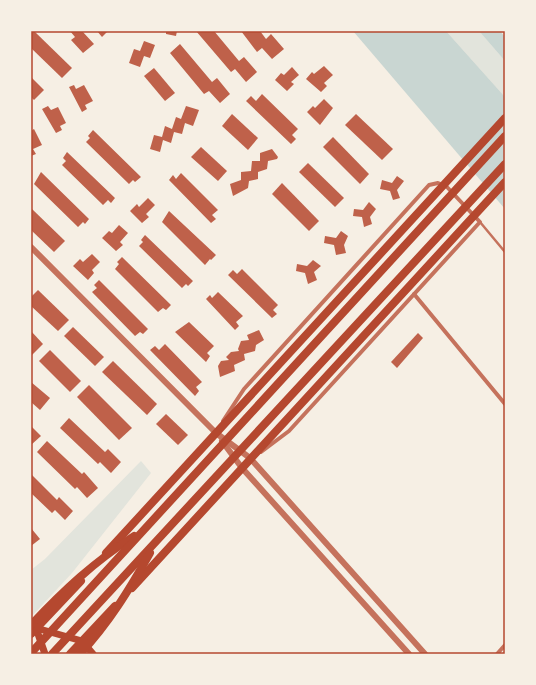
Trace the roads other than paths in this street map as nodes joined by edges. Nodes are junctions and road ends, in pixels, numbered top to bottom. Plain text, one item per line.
1 (505, 118) edge
2 (505, 136) edge
3 (505, 164) edge
4 (505, 182) edge
5 (480, 222) junction
6 (31, 247) edge
7 (505, 252) edge
8 (414, 294) junction
9 (505, 404) edge
10 (216, 433) junction
11 (250, 458) junction
12 (242, 468) junction
13 (144, 530) junction
14 (156, 541) junction
15 (33, 629) edge
16 (82, 641) junction
17 (505, 645) edge
18 (31, 653) edge
19 (44, 654) edge
20 (52, 654) edge
21 (70, 654) edge
22 (80, 654) edge
23 (93, 654) edge
24 (97, 654) edge
25 (409, 654) edge
26 (425, 654) edge
27 (497, 654) edge

1 - 10 main road
2 - 13 main road
3 - 14 main road
4 - 11 main road
5 - 7 lane
5 - 8 street
5 - 10 street
6 - 10 street
8 - 9 street
8 - 11 street
10 - 11 street
10 - 12 street
10 - 15 main road
11 - 12 main road
11 - 26 street
12 - 16 main road
12 - 25 street
13 - 15 main road
13 - 18 main road
14 - 20 main road
14 - 22 main road
15 - 16 main road
15 - 19 main road
16 - 21 main road
16 - 23 main road
16 - 24 street
17 - 27 street

